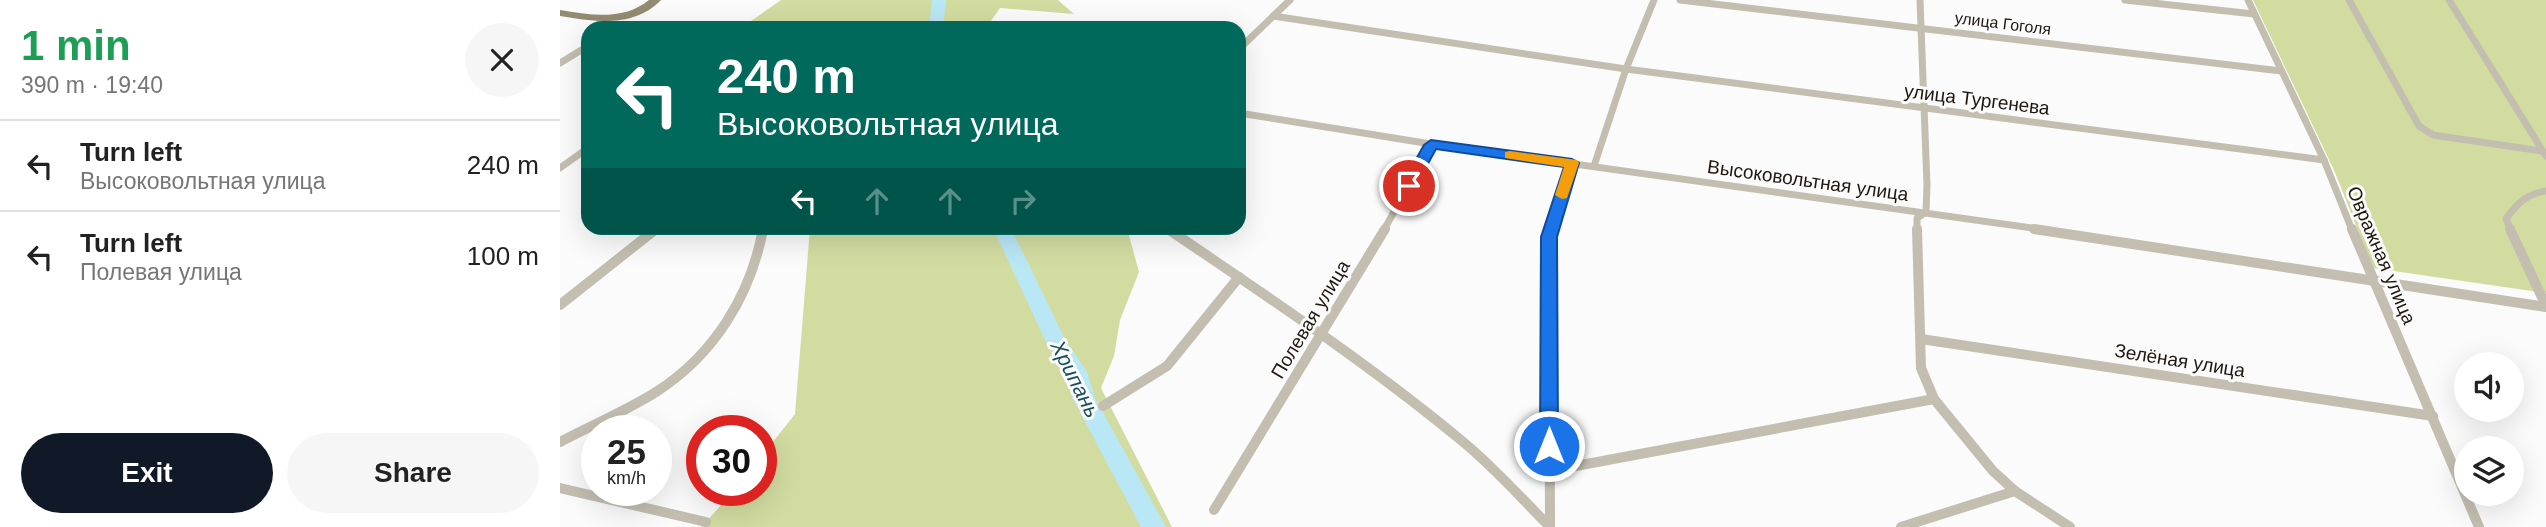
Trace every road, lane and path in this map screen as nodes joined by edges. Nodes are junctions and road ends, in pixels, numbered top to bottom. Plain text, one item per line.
1 (656, 0) edge
2 (1290, 0) edge
3 (1654, 0) edge
4 (1680, 0) edge
5 (1920, 0) edge
6 (2125, 0) edge
7 (2248, 0) edge
8 (2349, 0) edge
9 (2449, 0) edge
10 (560, 13) edge
11 (2254, 14) junction
12 (1273, 16) junction
13 (600, 19) joint
14 (1922, 28) junction
15 (1246, 41) edge
16 (581, 50) edge
17 (560, 63) edge
18 (1626, 69) junction
19 (2281, 71) junction
20 (1924, 108) junction
21 (1246, 114) edge
22 (1431, 145) junction
23 (581, 153) edge
24 (2544, 154) edge
25 (2324, 160) junction
26 (1572, 163) junction
27 (1594, 166) junction
28 (560, 168) edge
29 (2546, 191) edge
30 (1926, 212) junction
31 (648, 235) edge
32 (762, 235) edge
33 (1177, 235) edge
34 (1239, 277) junction
35 (2372, 279) junction
36 (560, 306) edge
37 (2546, 307) edge
38 (1322, 334) junction
39 (1921, 338) junction
40 (1934, 398) junction
41 (1103, 406) dead end
42 (2433, 416) junction
43 (560, 442) edge
44 (1549, 471) junction
45 (560, 488) edge
46 (2015, 491) junction
47 (1214, 510) dead end
48 (706, 522) dead end
49 (1550, 527) edge
50 (1900, 527) edge
51 (2070, 527) edge
52 (2479, 527) edge

1 - 13 main road
2 - 12 street
3 - 18 street
4 - 14 street, улица Гоголя
5 - 14 street
6 - 11 street
7 - 11 street, Овражная улица
8 - 24 street
9 - 24 street
10 - 13 main road
11 - 19 street, Овражная улица
12 - 15 street
12 - 18 street
14 - 19 street, улица Гоголя
14 - 20 street
16 - 17 street
18 - 20 street, улица Тургенева
18 - 27 street
19 - 25 street, Овражная улица
20 - 25 street, улица Тургенева
20 - 30 street
21 - 22 street, Высоковольтная улица
22 - 26 street, Высоковольтная улица
22 - 38 street, Полевая улица
23 - 28 street
25 - 35 street, Овражная улица
26 - 27 street, Высоковольтная улица
26 - 44 street
27 - 30 street, Высоковольтная улица
29 - 37 street
30 - 35 street, Высоковольтная улица
30 - 39 street
31 - 36 street
32 - 43 street
33 - 34 street
34 - 38 street
34 - 41 street
35 - 37 street, Высоковольтная улица
35 - 42 street, Овражная улица
38 - 47 street, Полевая улица
38 - 49 street
39 - 40 street
39 - 42 street, Зелёная улица
40 - 44 street
40 - 46 street
42 - 52 street, Овражная улица
44 - 49 street
45 - 48 street
46 - 50 street
46 - 51 street

